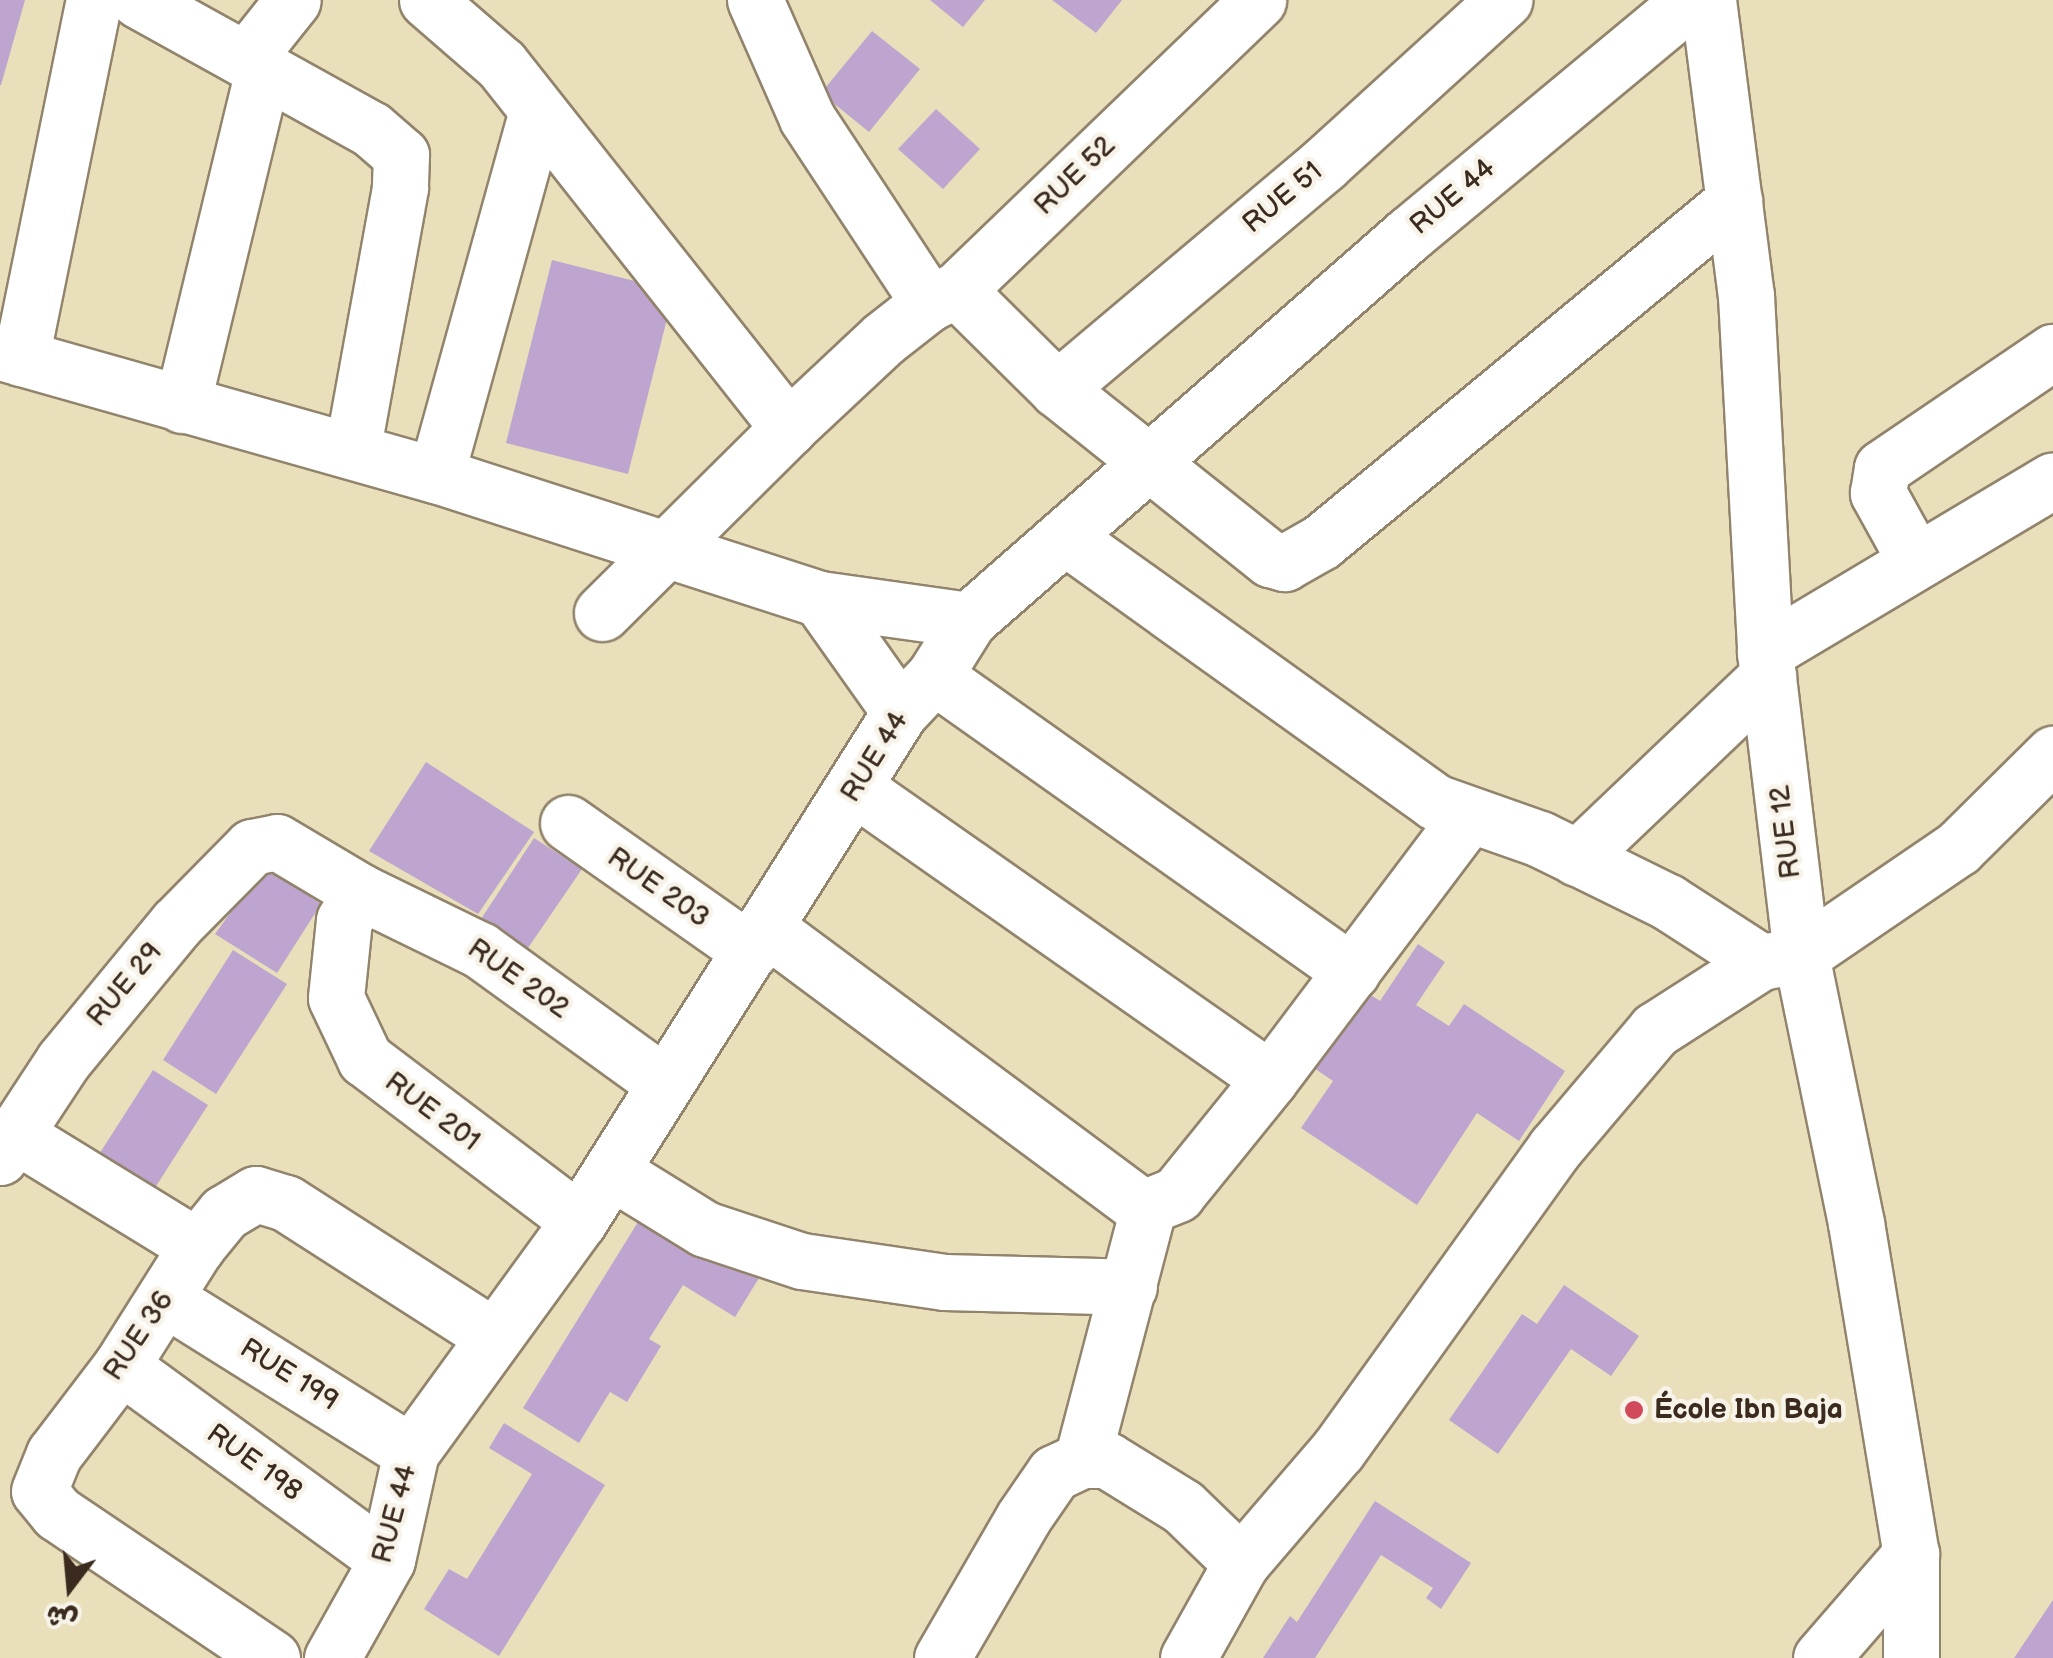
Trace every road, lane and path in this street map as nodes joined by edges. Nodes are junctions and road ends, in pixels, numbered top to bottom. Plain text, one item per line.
1 (94, 0) edge
2 (138, 0) edge
3 (292, 0) edge
4 (755, 0) edge
5 (1258, 0) edge
6 (1504, 0) edge
7 (1681, 5) edge
8 (460, 6) edge
9 (254, 64) junction
10 (536, 116) junction
11 (1734, 201) junction
12 (943, 296) junction
13 (2053, 352) edge
14 (11, 355) edge
15 (1057, 389) junction
16 (182, 405) junction
17 (788, 428) junction
18 (352, 452) junction
19 (1149, 465) junction
20 (436, 475) junction
21 (2053, 480) edge
22 (1068, 539) junction
23 (665, 549) junction
24 (1914, 560) junction
25 (820, 599) junction
26 (602, 613) dead end
27 (968, 620) junction
28 (1767, 664) junction
29 (917, 694) junction
30 (2053, 754) edge
31 (855, 788) junction
32 (1469, 815) junction
33 (568, 824) dead end
34 (1576, 858) junction
35 (360, 892) junction
36 (758, 940) junction
37 (1781, 959) junction
38 (1352, 972) junction
39 (1270, 1079) junction
40 (665, 1084) junction
41 (7, 1145) edge
42 (611, 1171) junction
43 (1148, 1208) junction
44 (579, 1221) junction
45 (197, 1246) junction
46 (1128, 1287) junction
47 (166, 1299) junction
48 (493, 1336) junction
49 (121, 1366) junction
50 (411, 1452) junction
51 (1082, 1460) junction
52 (1911, 1554) junction
53 (387, 1560) junction
54 (1241, 1563) junction
55 (272, 1658) edge
56 (332, 1658) edge
57 (942, 1658) edge
58 (1188, 1658) edge
59 (1821, 1658) edge
60 (1911, 1658) edge

1 - 14 street
2 - 9 street
3 - 9 street
4 - 12 street
5 - 12 street, RUE 52
6 - 15 street, RUE 51
7 - 11 street, RUE 12
7 - 19 street, RUE 44
8 - 10 street
9 - 16 street
9 - 18 street
10 - 17 street
10 - 20 street
11 - 19 street
11 - 28 street, RUE 12
12 - 15 street
12 - 17 street, RUE 52
13 - 24 street
14 - 16 street
15 - 19 street
16 - 18 street
17 - 23 street, RUE 52
18 - 20 street
19 - 22 street, RUE 44
20 - 23 street
21 - 24 street
22 - 27 street, RUE 44
22 - 32 street
23 - 25 street
23 - 26 street
24 - 28 street
25 - 27 street
25 - 29 street
27 - 29 street, RUE 44
28 - 34 street
28 - 37 street, RUE 12
29 - 31 street, RUE 44
29 - 38 street
30 - 37 street
31 - 36 street, RUE 44
31 - 39 street
32 - 34 street
32 - 38 street
33 - 36 street, RUE 203
34 - 37 street
35 - 40 street, RUE 202
35 - 41 street, RUE 29
35 - 44 street, RUE 201
36 - 40 street, RUE 44
36 - 43 street, RUE 203
37 - 52 street, RUE 12
37 - 54 street
38 - 39 street
39 - 43 street
40 - 42 street, RUE 44
41 - 45 street
42 - 44 street, RUE 44
42 - 46 street
43 - 46 street
44 - 48 street, RUE 44
45 - 47 street, RUE 36
45 - 48 street, RUE 36
46 - 51 street
47 - 49 street, RUE 36
47 - 50 street, RUE 199
48 - 50 street, RUE 44
49 - 53 street, RUE 198
49 - 55 street, RUE 36
50 - 53 street, RUE 44
51 - 54 street
51 - 57 street
52 - 59 street
52 - 60 street, RUE 12
53 - 56 street, RUE 44
54 - 58 street

